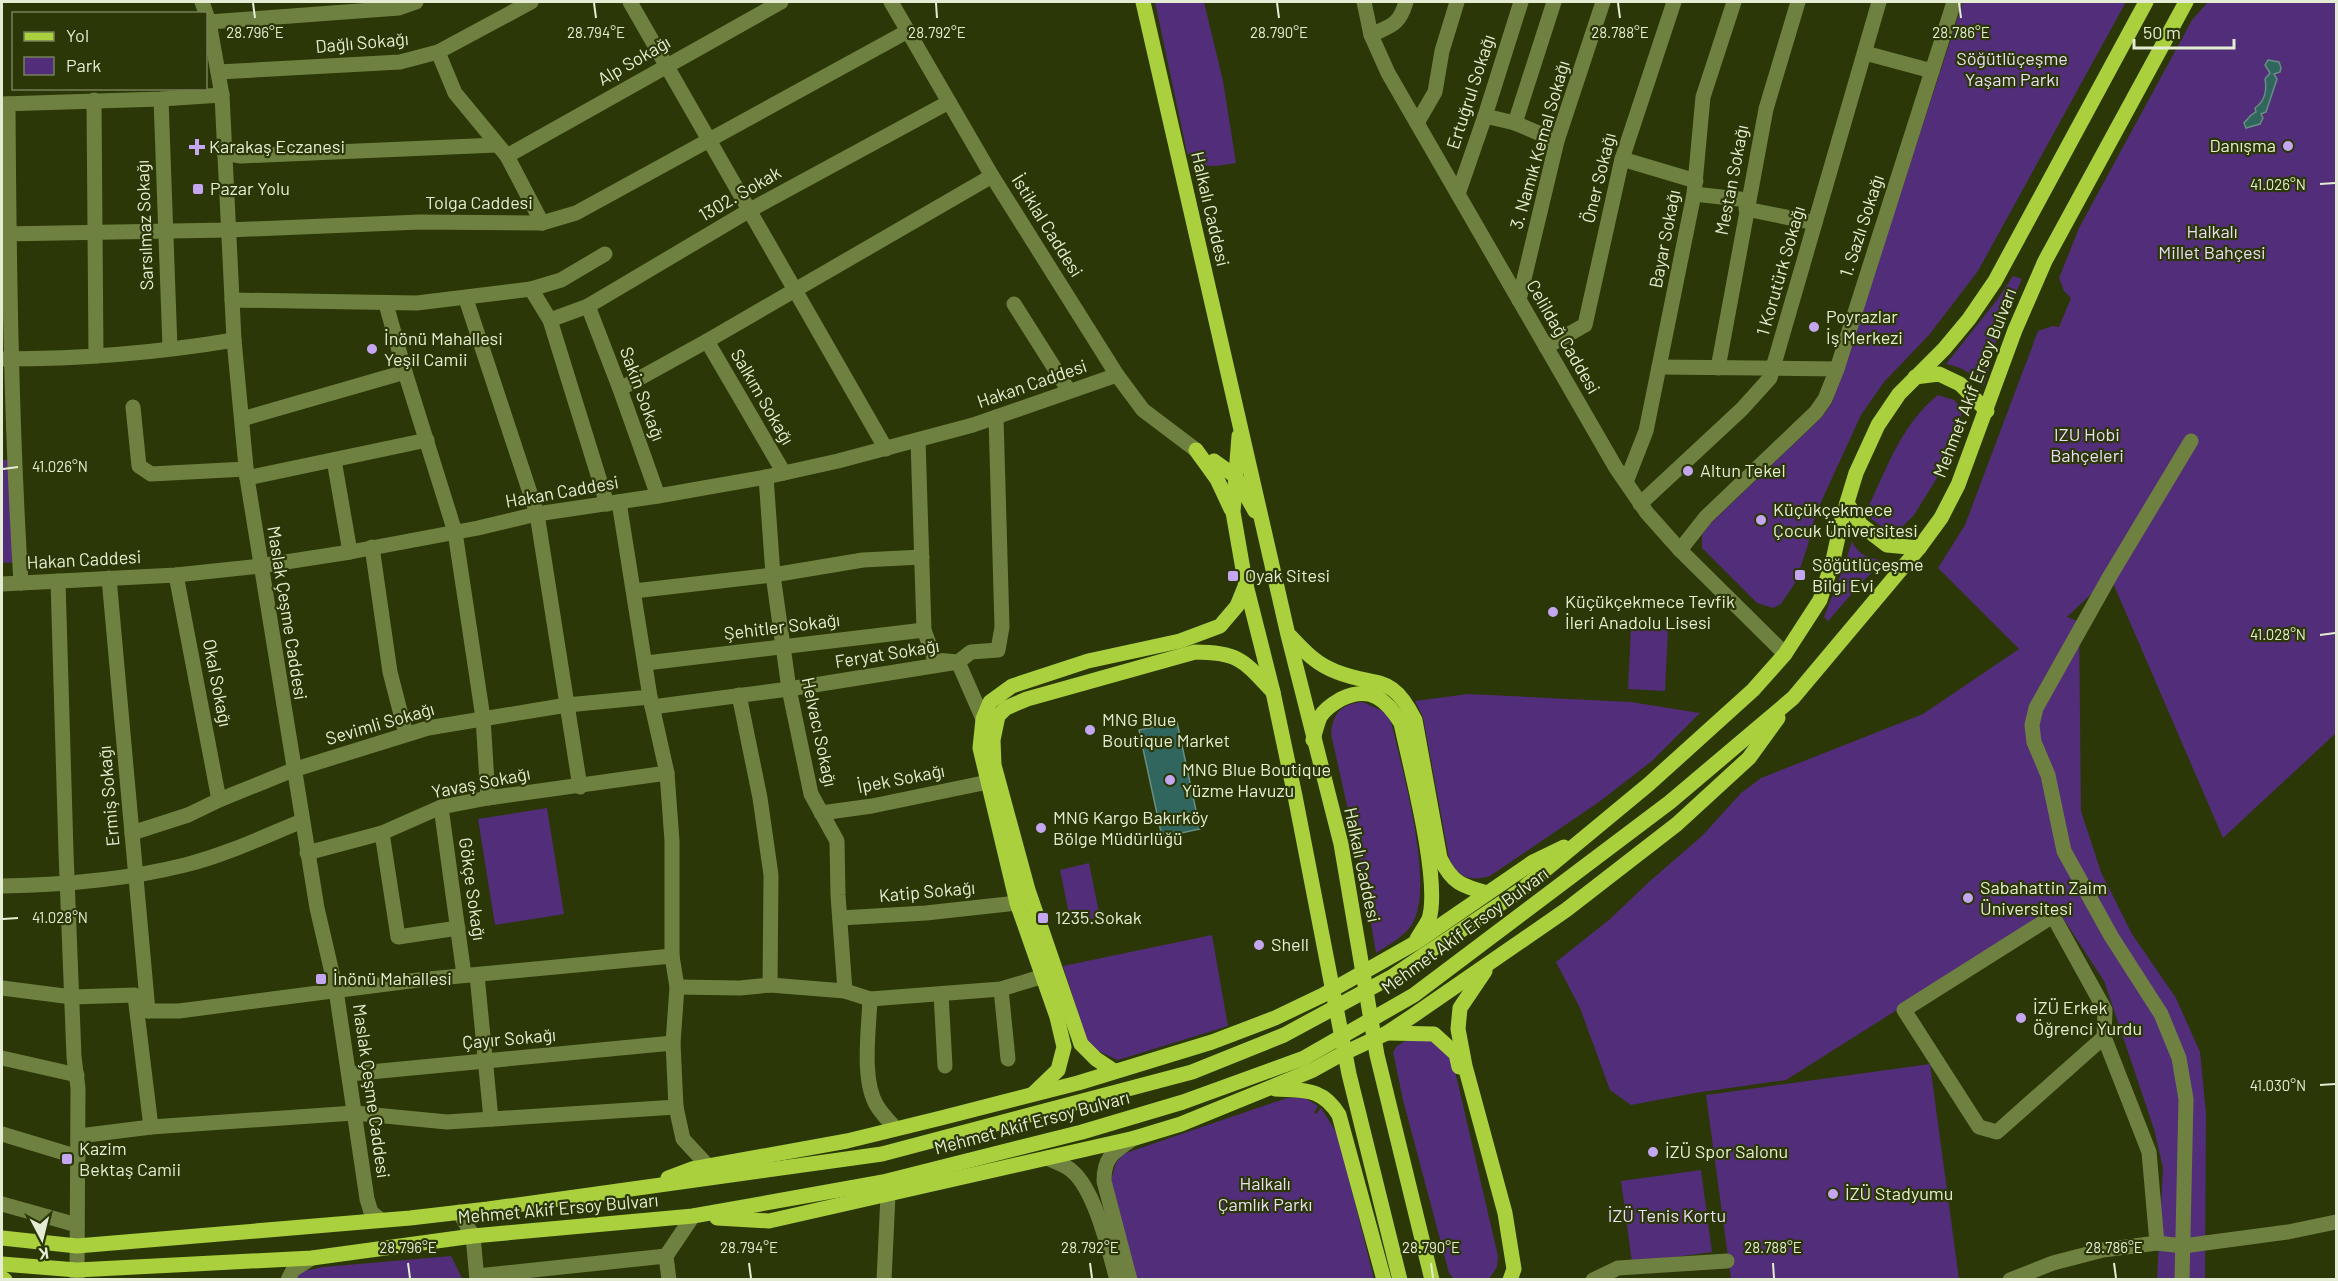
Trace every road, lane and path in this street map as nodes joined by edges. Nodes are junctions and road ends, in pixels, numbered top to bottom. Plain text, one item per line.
1 (416, 2) edge
2 (531, 2) edge
3 (630, 2) edge
4 (782, 2) edge
5 (891, 2) edge
6 (1143, 2) edge
7 (1364, 2) edge
8 (1406, 2) edge
9 (1456, 2) edge
10 (1521, 2) edge
11 (1554, 2) edge
12 (1603, 2) edge
13 (1674, 2) edge
14 (1734, 2) edge
15 (1798, 2) edge
16 (1879, 2) edge
17 (1954, 2) edge
18 (2137, 2) edge
19 (2146, 2) edge
20 (2186, 2) edge
21 (207, 19) edge
22 (208, 22) junction
23 (908, 31) junction
24 (1371, 35) junction
25 (2120, 50) junction
26 (438, 52) junction
27 (1865, 53) junction
28 (666, 66) junction
29 (1932, 71) junction
30 (218, 72) junction
31 (222, 95) junction
32 (161, 99) junction
33 (94, 100) junction
34 (949, 102) junction
35 (5, 104) edge
36 (1485, 116) junction
37 (1417, 123) junction
38 (1515, 123) junction
39 (708, 140) junction
40 (1557, 141) junction
41 (502, 151) junction
42 (224, 153) junction
43 (1622, 159) junction
44 (992, 176) junction
45 (1695, 187) junction
46 (1458, 194) junction
47 (1747, 205) junction
48 (750, 210) junction
49 (542, 223) junction
50 (1815, 223) junction
51 (228, 230) junction
52 (164, 231) junction
53 (95, 233) junction
54 (5, 234) edge
55 (605, 254) dead end
56 (531, 289) junction
57 (796, 290) junction
58 (466, 298) junction
59 (232, 300) junction
60 (1519, 300) junction
61 (386, 304) junction
62 (1014, 304) dead end
63 (588, 306) junction
64 (550, 320) junction
65 (234, 340) junction
66 (707, 341) junction
67 (1546, 347) junction
68 (170, 348) junction
69 (96, 356) junction
70 (6, 359) edge
71 (1659, 367) junction
72 (1718, 368) junction
73 (1773, 369) junction
74 (1837, 369) junction
75 (405, 372) junction
76 (1117, 375) junction
77 (1915, 377) junction
78 (620, 389) junction
79 (1069, 391) junction
80 (133, 407) dead end
81 (1987, 411) junction
82 (996, 417) junction
83 (242, 419) junction
84 (1241, 424) junction
85 (427, 440) junction
86 (918, 440) junction
87 (2191, 441) dead end
88 (1238, 445) junction
89 (886, 449) junction
90 (1196, 450) junction
91 (334, 460) junction
92 (1214, 461) junction
93 (784, 473) junction
94 (246, 474) junction
95 (1235, 476) junction
96 (766, 477) junction
97 (1626, 483) junction
98 (658, 496) junction
99 (613, 503) junction
100 (1847, 503) junction
101 (1640, 504) junction
102 (1233, 512) junction
103 (537, 513) junction
104 (1262, 524) junction
105 (455, 532) junction
106 (372, 547) junction
107 (1919, 548) junction
108 (1680, 550) junction
109 (350, 552) junction
110 (922, 557) junction
111 (260, 566) junction
112 (176, 575) junction
113 (773, 575) junction
114 (109, 578) junction
115 (58, 581) junction
116 (21, 583) junction
117 (2, 584) edge
118 (1246, 584) junction
119 (634, 591) junction
120 (924, 630) junction
121 (1288, 635) junction
122 (781, 647) junction
123 (1785, 654) junction
124 (958, 662) junction
125 (646, 663) junction
126 (789, 689) junction
127 (1274, 692) junction
128 (739, 695) junction
129 (1793, 698) junction
130 (651, 702) junction
131 (567, 705) junction
132 (483, 718) junction
133 (983, 719) junction
134 (406, 735) junction
135 (1313, 740) junction
136 (293, 770) junction
137 (667, 773) junction
138 (988, 782) junction
139 (580, 787) junction
140 (488, 798) junction
141 (219, 800) junction
142 (441, 807) junction
143 (821, 813) junction
144 (302, 821) junction
145 (132, 833) junction
146 (382, 833) junction
147 (1588, 834) junction
148 (307, 854) junction
149 (136, 874) junction
150 (67, 885) junction
151 (2, 886) edge
152 (1487, 893) junction
153 (1017, 903) junction
154 (840, 918) junction
155 (458, 928) junction
156 (1415, 943) junction
157 (672, 956) junction
158 (1495, 959) junction
159 (471, 975) junction
160 (1044, 976) junction
161 (770, 985) junction
162 (677, 987) junction
163 (2, 988) edge
164 (1001, 989) junction
165 (336, 990) junction
166 (845, 991) junction
167 (941, 994) junction
168 (135, 995) junction
169 (72, 997) junction
170 (870, 999) junction
171 (148, 1011) junction
172 (1387, 1033) junction
173 (2104, 1037) junction
174 (673, 1043) junction
175 (2, 1058) edge
176 (1008, 1059) dead end
177 (484, 1061) junction
178 (945, 1066) dead end
179 (1114, 1071) junction
180 (349, 1074) junction
181 (77, 1075) junction
182 (1269, 1089) junction
183 (1031, 1095) junction
184 (676, 1107) junction
185 (354, 1113) junction
186 (491, 1119) junction
187 (151, 1127) junction
188 (895, 1128) junction
189 (2, 1134) edge
190 (79, 1136) junction
191 (1135, 1138) junction
192 (78, 1157) junction
193 (1047, 1158) junction
194 (708, 1166) junction
195 (641, 1188) junction
196 (888, 1195) junction
197 (2, 1204) edge
198 (459, 1212) junction
199 (693, 1216) junction
200 (381, 1221) junction
201 (2337, 1222) edge
202 (77, 1225) junction
203 (473, 1236) junction
204 (2, 1238) edge
205 (2157, 1243) junction
206 (77, 1246) junction
207 (2183, 1246) junction
208 (666, 1256) junction
209 (312, 1258) junction
210 (1726, 1261) dead end
211 (2, 1264) edge
212 (77, 1275) edge
213 (477, 1278) edge
214 (288, 1280) edge
215 (669, 1280) edge
216 (884, 1280) edge
217 (1117, 1280) edge
218 (1130, 1280) edge
219 (1384, 1280) edge
220 (1400, 1280) edge
221 (1432, 1280) edge
222 (1498, 1280) edge
223 (1510, 1280) edge
224 (1593, 1280) edge
225 (2010, 1280) edge
226 (2182, 1280) edge

1 - 22 street
2 - 26 street, Dağlı Sokağı
3 - 28 street
4 - 28 street, Alp Sokağı
5 - 23 street, İstiklal Caddesi
6 - 84 main road, Halkalı Caddesi
7 - 24 street, Celildağ Caddesi
8 - 24 street
9 - 37 street
10 - 36 street, Ertuğrul Sokağı
11 - 38 street
12 - 40 street, 3. Namık Kemal Sokağı
13 - 43 street, Öner Sokağı
14 - 45 street, Bayar Sokağı
15 - 47 street, Mestan Sokağı
16 - 27 street, 1 Korutürk Sokağı
17 - 29 street, 1. Sazlı Sokağı
18 - 25 main road
19 - 25 main road, Mehmet Akif Ersoy Bulvarı
20 - 81 main road, Mehmet Akif Ersoy Bulvarı
21 - 22 street, Maslak Çeşme Caddesi
22 - 30 street, Maslak Çeşme Caddesi
23 - 34 street, İstiklal Caddesi
23 - 39 street, Tolga Caddesi
24 - 37 street, Celildağ Caddesi
25 - 77 main road, Mehmet Akif Ersoy Bulvarı
26 - 30 street, Dağlı Sokağı
26 - 41 street
27 - 29 street
27 - 50 street, 1 Korutürk Sokağı
28 - 39 street
28 - 41 street, Alp Sokağı
29 - 74 street, 1. Sazlı Sokağı
30 - 31 street, Maslak Çeşme Caddesi
31 - 32 street
31 - 42 street, Maslak Çeşme Caddesi
32 - 33 street
32 - 52 street, Sarsılmaz Sokağı
33 - 35 street
33 - 53 street
34 - 44 street, İstiklal Caddesi
34 - 48 street, 1302. Sokak
35 - 54 street
36 - 38 street
36 - 46 street, Ertuğrul Sokağı
37 - 46 street, Celildağ Caddesi
38 - 40 street
39 - 48 street
39 - 49 street, Tolga Caddesi
40 - 60 street, 3. Namık Kemal Sokağı
41 - 42 street, Alp Sokağı
41 - 49 street
42 - 51 street, Maslak Çeşme Caddesi
43 - 45 street
43 - 67 street, Öner Sokağı
44 - 57 street
44 - 76 street, İstiklal Caddesi
45 - 47 street
45 - 71 street, Bayar Sokağı
46 - 60 street, Celildağ Caddesi
47 - 50 street
47 - 72 street, Mestan Sokağı
48 - 57 street
48 - 63 street, 1302. Sokak
49 - 51 street, Tolga Caddesi
50 - 73 street, 1 Korutürk Sokağı
51 - 52 street, Tolga Caddesi
51 - 59 street, Maslak Çeşme Caddesi
52 - 53 street, Tolga Caddesi
52 - 68 street, Sarsılmaz Sokağı
53 - 54 street, Tolga Caddesi
53 - 69 street
54 - 70 street
55 - 56 street
56 - 58 street
56 - 64 street
57 - 66 street
57 - 89 street
58 - 61 street
58 - 103 street
59 - 61 street
59 - 65 street, Maslak Çeşme Caddesi
60 - 67 street, Celildağ Caddesi
61 - 75 street
62 - 79 street
63 - 64 street, 1302. Sokak
63 - 78 street, Sakin Sokağı
64 - 99 street
65 - 68 street
65 - 83 street, Maslak Çeşme Caddesi
66 - 78 street
66 - 93 street, Salkım Sokağı
67 - 97 street, Celildağ Caddesi
68 - 69 street
69 - 70 street
70 - 116 street
71 - 72 street
71 - 97 street, Bayar Sokağı
72 - 73 street
73 - 74 street
73 - 101 street, 1 Korutürk Sokağı
74 - 108 street, 1. Sazlı Sokağı
75 - 83 street
75 - 85 street
76 - 79 street, Hakan Caddesi
76 - 90 street, İstiklal Caddesi
77 - 81 main road
77 - 100 main road, Mehmet Akif Ersoy Bulvarı
78 - 98 street, Sakin Sokağı
79 - 82 street, Hakan Caddesi
80 - 94 street
81 - 107 main road, Mehmet Akif Ersoy Bulvarı
82 - 86 street, Hakan Caddesi
82 - 124 street
83 - 94 street, Maslak Çeşme Caddesi
84 - 88 main road, Halkalı Caddesi
84 - 104 main road, Halkalı Caddesi
85 - 91 street
85 - 105 street
86 - 89 street, Hakan Caddesi
86 - 110 street
87 - 207 street
88 - 92 main road
88 - 95 main road, Halkalı Caddesi
89 - 93 street, Hakan Caddesi
90 - 92 main road
90 - 102 main road
91 - 94 street
91 - 109 street
92 - 95 main road
93 - 96 street, Hakan Caddesi
94 - 111 street, Maslak Çeşme Caddesi
95 - 102 main road, Halkalı Caddesi
95 - 104 main road
96 - 98 street, Hakan Caddesi
96 - 113 street, Helvacı Sokağı
97 - 101 street, Celildağ Caddesi
98 - 99 street, Hakan Caddesi
99 - 103 street, Hakan Caddesi
99 - 119 street
100 - 107 main road
100 - 123 main road, Mehmet Akif Ersoy Bulvarı
101 - 108 street, Celildağ Caddesi
102 - 118 main road, Halkalı Caddesi
103 - 105 street, Hakan Caddesi
103 - 131 street
104 - 121 main road, Halkalı Caddesi
105 - 106 street, Hakan Caddesi
105 - 132 street
106 - 109 street, Hakan Caddesi
106 - 134 street
107 - 129 main road, Mehmet Akif Ersoy Bulvarı
108 - 123 street, Celildağ Caddesi
109 - 111 street, Hakan Caddesi
110 - 113 street
110 - 120 street
111 - 112 street, Hakan Caddesi
111 - 136 street, Maslak Çeşme Caddesi
112 - 114 street, Hakan Caddesi
112 - 141 street, Okal Sokağı
113 - 119 street
113 - 122 street, Helvacı Sokağı
114 - 115 street, Hakan Caddesi
114 - 145 street, Ermiş Sokağı
115 - 116 street, Hakan Caddesi
115 - 150 street
116 - 117 street, Hakan Caddesi
118 - 127 main road, Halkalı Caddesi
118 - 133 main road
119 - 125 street
120 - 122 street, Şehitler Sokağı
120 - 124 street
121 - 135 main road, Halkalı Caddesi
121 - 152 main road
122 - 125 street, Şehitler Sokağı
122 - 126 street, Helvacı Sokağı
123 - 147 main road, Mehmet Akif Ersoy Bulvarı
124 - 126 street, Feryat Sokağı
124 - 133 street, Feryat Sokağı
125 - 130 street
126 - 128 street, Feryat Sokağı
126 - 143 street, Helvacı Sokağı
127 - 179 main road
127 - 220 main road, Halkalı Caddesi
128 - 130 street, Feryat Sokağı
128 - 161 street
129 - 158 main road
129 - 199 main road, Mehmet Akif Ersoy Bulvarı
130 - 131 street, Sevimli Sokağı
130 - 137 street
131 - 132 street, Sevimli Sokağı
131 - 139 street
132 - 134 street, Sevimli Sokağı
132 - 140 street
133 - 138 main road
134 - 136 street, Sevimli Sokağı
135 - 156 main road
135 - 221 main road, Halkalı Caddesi
136 - 141 street, Sevimli Sokağı
136 - 144 street, Maslak Çeşme Caddesi
137 - 139 street, Yavaş Sokağı
137 - 157 street
138 - 143 street, İpek Sokağı
138 - 153 main road
139 - 140 street, Yavaş Sokağı
140 - 142 street, Yavaş Sokağı
141 - 145 street, Sevimli Sokağı
142 - 146 street, Yavaş Sokağı
142 - 155 street, Gökçe Sokağı
143 - 154 street, Helvacı Sokağı
144 - 148 street, Maslak Çeşme Caddesi
144 - 149 street
145 - 149 street, Ermiş Sokağı
146 - 148 street, Yavaş Sokağı
146 - 155 street
147 - 152 main road
147 - 195 main road, Mehmet Akif Ersoy Bulvarı
148 - 165 street, Maslak Çeşme Caddesi
149 - 150 street
149 - 171 street, Ermiş Sokağı
150 - 151 street
150 - 169 street
152 - 156 main road
153 - 154 street, Katip Sokağı
153 - 160 main road
154 - 166 street, Helvacı Sokağı
155 - 159 street, Gökçe Sokağı
156 - 179 main road
157 - 159 street
157 - 162 street
158 - 172 main road
158 - 223 main road
159 - 165 street
159 - 177 street, Gökçe Sokağı
160 - 164 street
160 - 183 main road
161 - 162 street
161 - 166 street
162 - 174 street
163 - 169 street
164 - 167 street
164 - 176 street
165 - 171 street
165 - 180 street, Maslak Çeşme Caddesi
166 - 170 street
167 - 170 street
167 - 178 street
168 - 169 street
168 - 171 street
168 - 187 street
169 - 181 street
170 - 188 street
172 - 182 main road
172 - 222 main road
173 - 173 street
173 - 205 street
174 - 177 street, Çayır Sokağı
174 - 184 street
175 - 181 street
177 - 180 street, Çayır Sokağı
177 - 186 street, Gökçe Sokağı
179 - 183 main road
180 - 185 street, Maslak Çeşme Caddesi
181 - 190 street
182 - 191 main road
182 - 219 main road
183 - 188 main road
184 - 186 street
184 - 194 street
185 - 186 street
185 - 187 street
185 - 200 street, Maslak Çeşme Caddesi
187 - 190 street
188 - 194 main road
189 - 192 street
190 - 192 street
191 - 193 main road
191 - 218 street
192 - 202 street
193 - 196 main road
193 - 217 street
194 - 195 main road
195 - 198 main road, Mehmet Akif Ersoy Bulvarı
196 - 199 main road
196 - 216 street
197 - 202 street
198 - 200 main road, Mehmet Akif Ersoy Bulvarı
198 - 203 street
199 - 203 main road, Mehmet Akif Ersoy Bulvarı
199 - 208 street
200 - 206 main road, Mehmet Akif Ersoy Bulvarı
201 - 207 street
202 - 206 street
203 - 209 main road, Mehmet Akif Ersoy Bulvarı
203 - 213 street
204 - 206 main road, Mehmet Akif Ersoy Bulvarı
205 - 207 street
205 - 225 street
206 - 212 street
207 - 226 street
208 - 213 street
208 - 215 street
209 - 212 main road, Mehmet Akif Ersoy Bulvarı
209 - 214 street
210 - 224 street
211 - 212 main road, Mehmet Akif Ersoy Bulvarı

